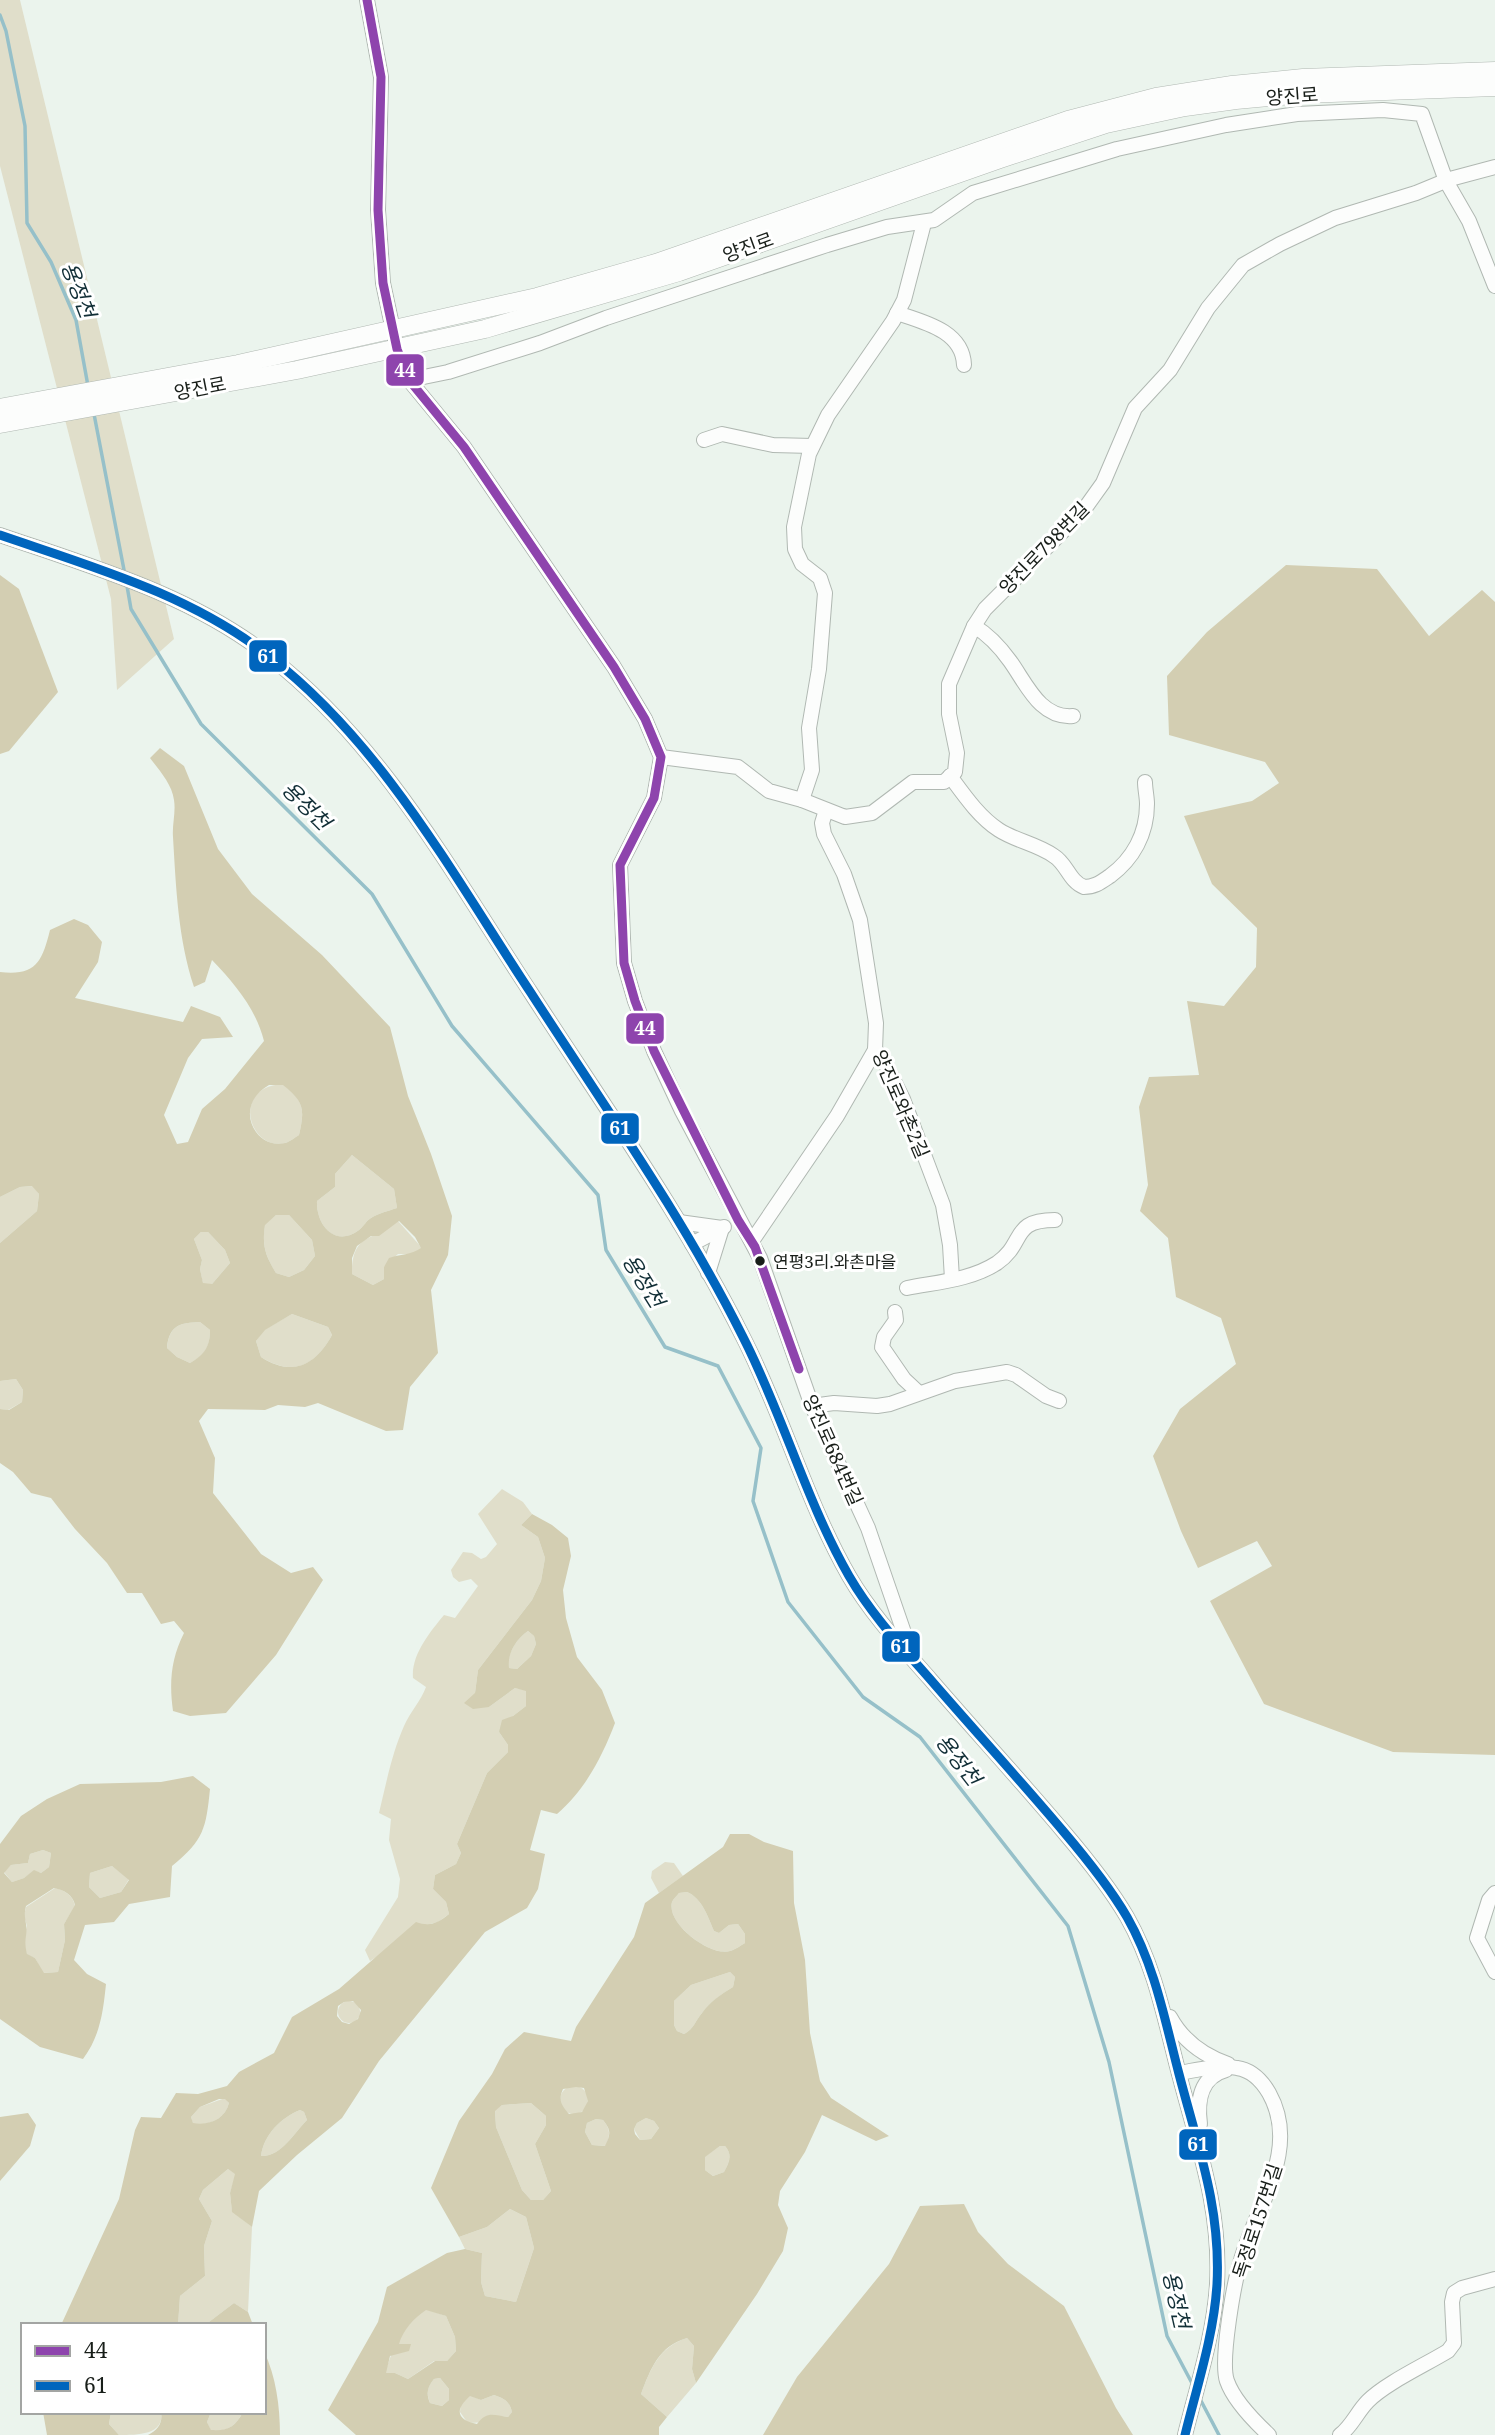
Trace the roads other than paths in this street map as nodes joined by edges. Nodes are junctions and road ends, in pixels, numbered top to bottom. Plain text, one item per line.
1 (367, 0) edge
2 (1495, 71) edge
3 (1495, 87) edge
4 (1495, 167) edge
5 (1446, 181) junction
6 (924, 223) junction
7 (1495, 286) edge
8 (897, 313) junction
9 (393, 328) junction
10 (397, 349) junction
11 (964, 365) dead end
12 (409, 380) junction
13 (149, 389) junction
14 (0, 408) edge
15 (44, 408) junction
16 (0, 424) edge
17 (704, 440) dead end
18 (812, 446) junction
19 (0, 535) edge
20 (974, 626) junction
21 (1073, 716) dead end
22 (661, 757) junction
23 (950, 776) junction
24 (1144, 782) dead end
25 (802, 800) junction
26 (826, 810) junction
27 (875, 1051) junction
28 (738, 1220) junction
29 (1055, 1220) dead end
30 (679, 1223) junction
31 (722, 1228) junction
32 (752, 1241) junction
33 (692, 1244) junction
34 (708, 1273) junction
35 (952, 1279) junction
36 (907, 1288) dead end
37 (895, 1312) dead end
38 (919, 1393) junction
39 (1059, 1401) dead end
40 (811, 1406) junction
41 (900, 1616) junction
42 (884, 1625) junction
43 (914, 1660) junction
44 (1495, 1893) edge
45 (1495, 1972) edge
46 (1162, 2004) junction
47 (1236, 2067) junction
48 (1179, 2073) junction
49 (1209, 2181) junction
50 (1495, 2279) edge
51 (1185, 2435) edge
52 (1269, 2435) edge
53 (1340, 2435) edge

1 - 9 street
2 - 9 main road, 양진로
3 - 10 main road, 양진로
4 - 5 street, 양진로798번길
5 - 6 street
5 - 7 street
5 - 20 street, 양진로798번길
6 - 8 street
6 - 12 street
8 - 11 street
8 - 18 street
9 - 10 street
9 - 13 main road, 양진로
10 - 12 street
10 - 13 main road, 양진로
12 - 22 street
13 - 15 main road, 양진로
14 - 15 main road, 양진로
15 - 16 main road, 양진로
17 - 18 street
18 - 25 street
19 - 30 street
20 - 21 street
20 - 23 street, 양진로798번길
22 - 25 street
22 - 28 street, 양진로684번길
23 - 24 street
23 - 26 street
25 - 26 street
26 - 27 street, 양진로와촌2길
27 - 32 street
27 - 35 street, 양진로와촌2길
28 - 31 street
28 - 32 street, 양진로684번길
29 - 35 street
30 - 31 street
30 - 33 street
31 - 33 street
31 - 34 street
32 - 40 street, 양진로684번길
33 - 34 street
34 - 42 street
35 - 36 street
37 - 38 street
38 - 39 street
38 - 40 street
40 - 41 street, 양진로684번길
41 - 42 street
41 - 43 street, 양진로684번길
42 - 43 street
43 - 46 street
44 - 45 street
46 - 47 street, 독정로157번길
46 - 48 street
47 - 48 street
47 - 49 street
47 - 52 street, 독정로157번길
48 - 49 street
49 - 51 street
50 - 53 street

